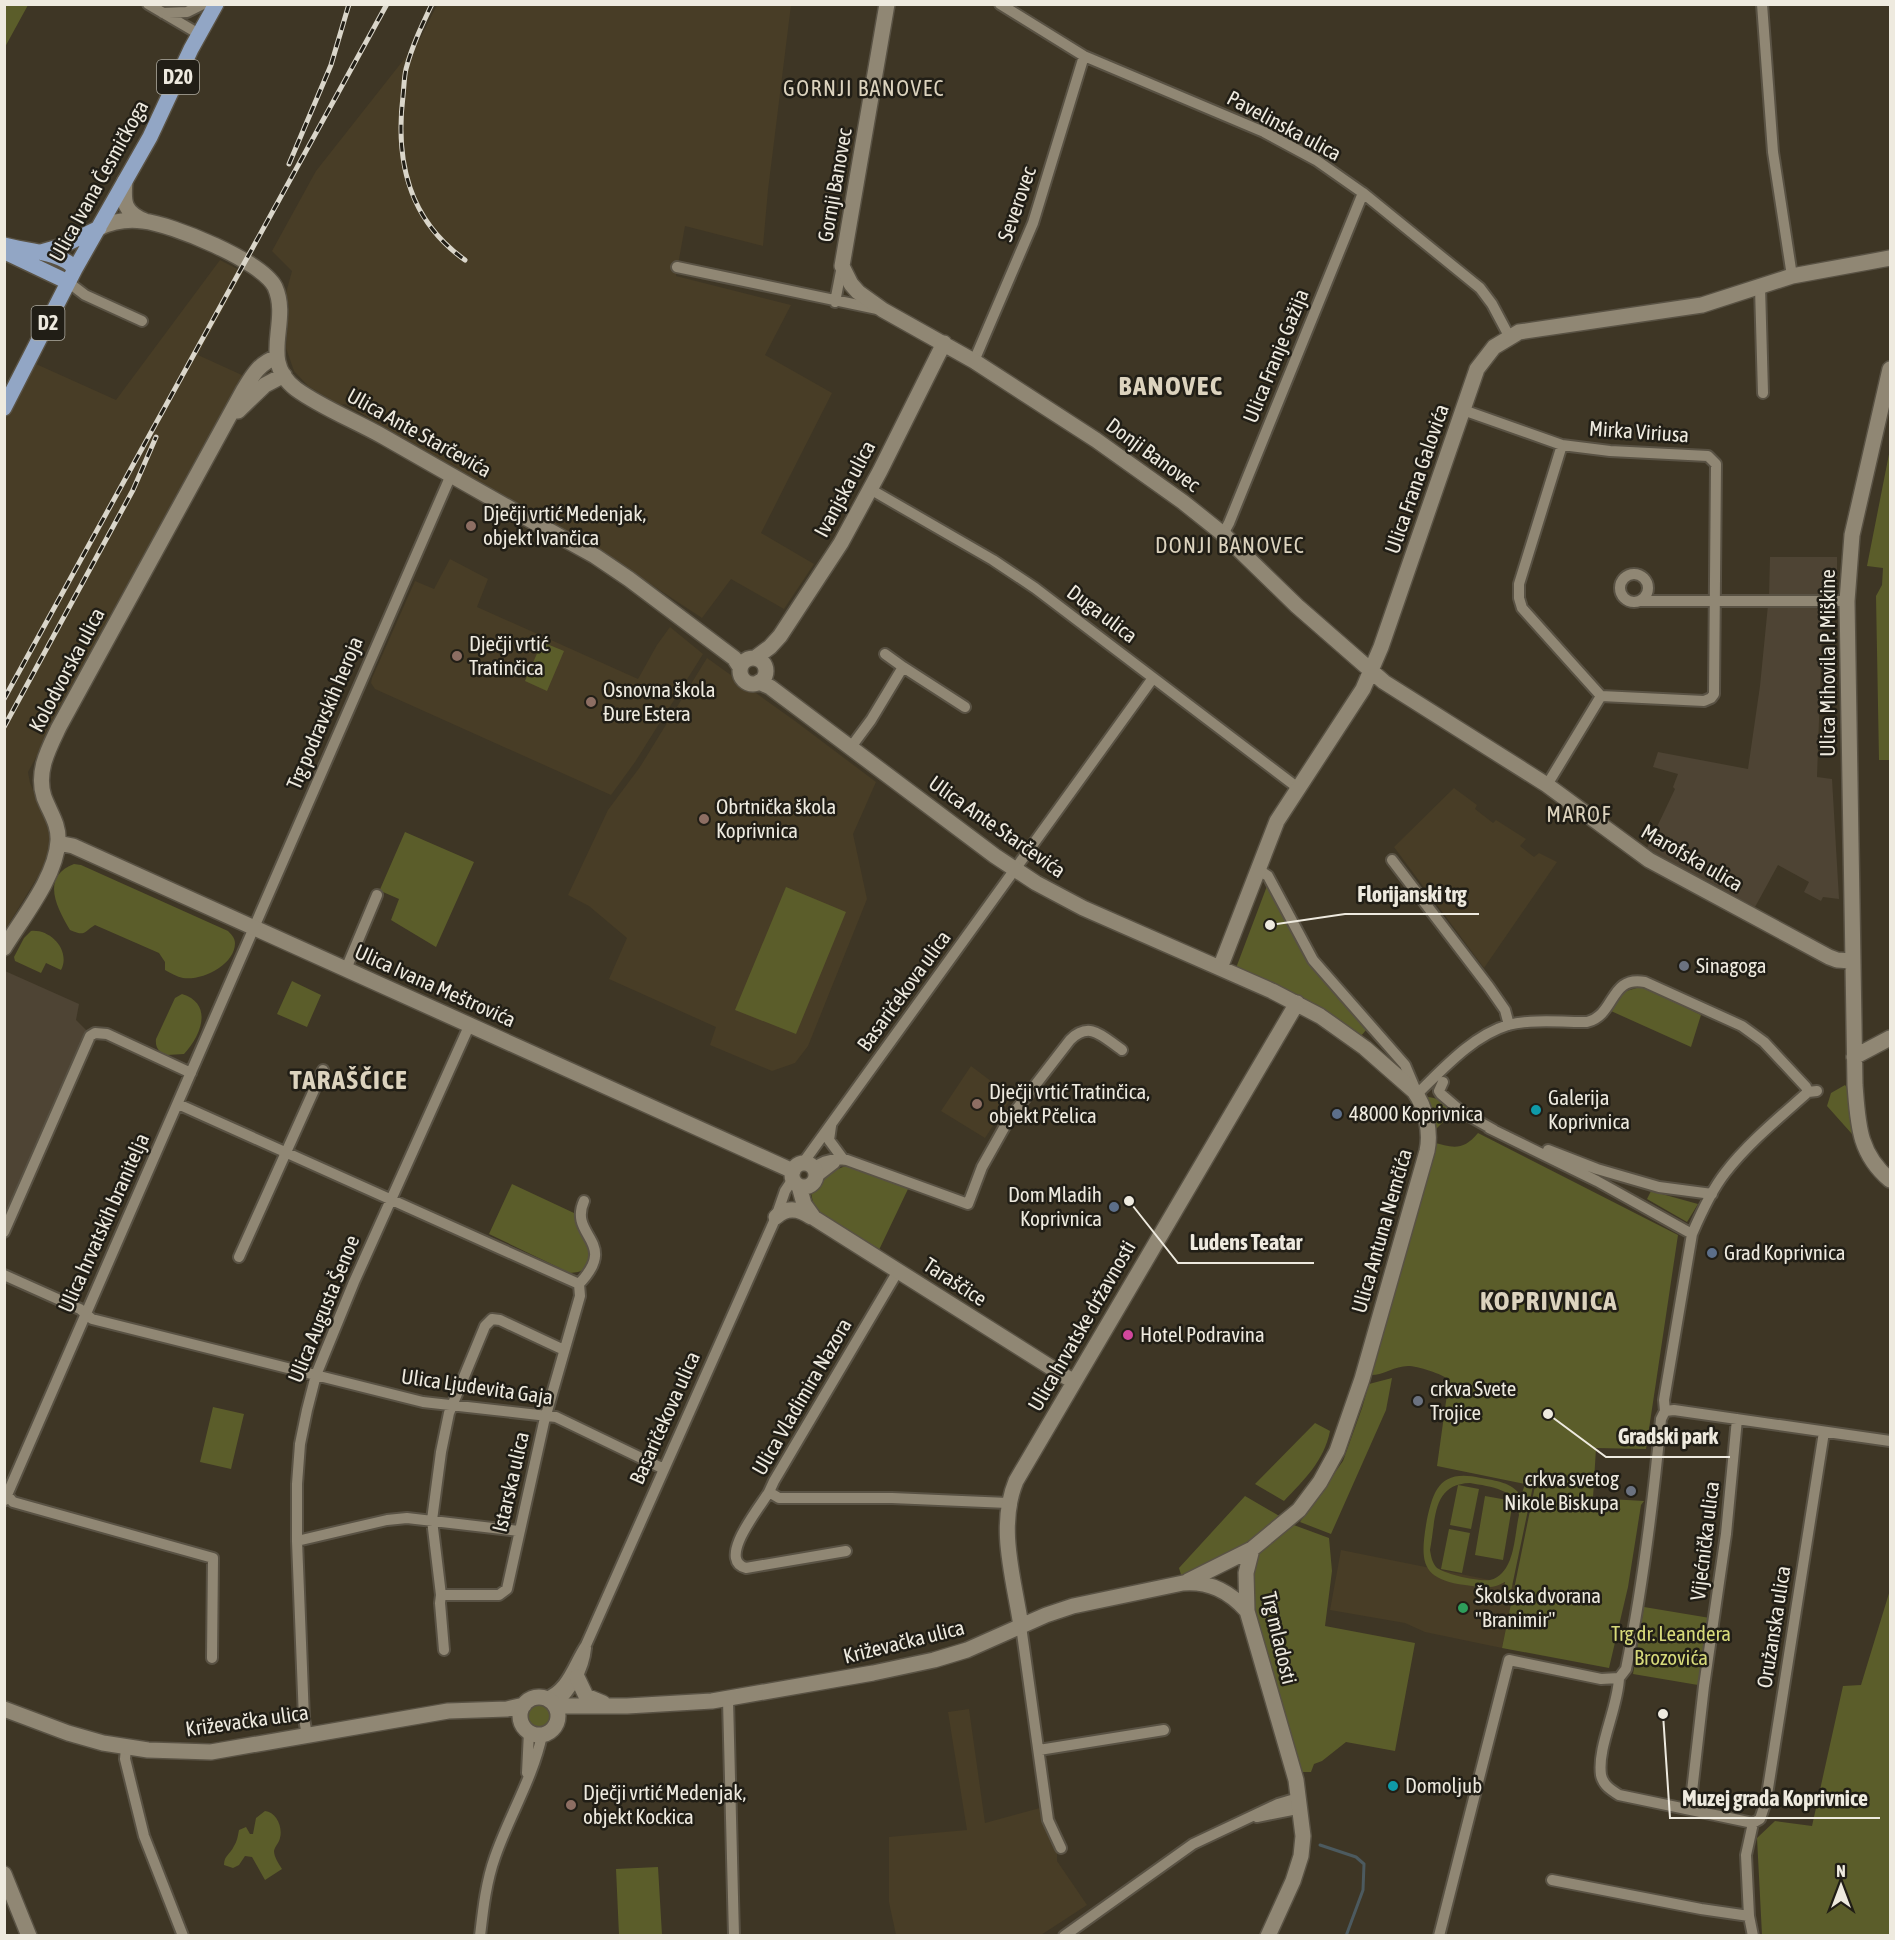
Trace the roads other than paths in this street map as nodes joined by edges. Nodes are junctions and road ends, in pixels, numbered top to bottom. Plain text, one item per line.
1 (148, 4) edge
2 (203, 4) edge
3 (216, 4) edge
4 (887, 4) edge
5 (1000, 4) edge
6 (1762, 4) edge
7 (162, 13) junction
8 (199, 34) junction
9 (1084, 56) junction
10 (125, 181) junction
11 (1363, 193) junction
12 (145, 221) junction
13 (99, 228) junction
14 (4, 245) edge
15 (4, 252) edge
16 (37, 253) junction
17 (1890, 259) edge
18 (842, 266) junction
19 (677, 267) dead end
20 (72, 276) junction
21 (1792, 276) junction
22 (1760, 287) junction
23 (835, 302) junction
24 (883, 310) junction
25 (142, 321) dead end
26 (1509, 336) junction
27 (944, 343) junction
28 (277, 357) junction
29 (974, 361) junction
30 (1890, 369) edge
31 (284, 375) junction
32 (1763, 393) dead end
33 (4, 408) edge
34 (1463, 410) junction
35 (228, 422) junction
36 (1562, 445) junction
37 (451, 475) junction
38 (870, 489) junction
39 (1223, 534) junction
40 (1641, 600) dead end
41 (1716, 600) junction
42 (1847, 600) junction
43 (885, 654) dead end
44 (903, 667) junction
45 (754, 669) junction
46 (1371, 671) junction
47 (1153, 678) junction
48 (1601, 696) junction
49 (965, 707) dead end
50 (850, 747) junction
51 (1547, 785) junction
52 (1298, 788) junction
53 (58, 843) junction
54 (1392, 860) dead end
55 (1016, 870) junction
56 (1259, 870) junction
57 (377, 895) dead end
58 (254, 927) junction
59 (4, 948) edge
60 (1852, 961) junction
61 (236, 966) joint
62 (1220, 968) junction
63 (346, 969) junction
64 (1297, 1003) junction
65 (470, 1024) junction
66 (1509, 1025) junction
67 (1370, 1026) junction
68 (1890, 1038) edge
69 (1360, 1044) junction
70 (1122, 1050) dead end
71 (1854, 1058) junction
72 (323, 1070) dead end
73 (191, 1072) junction
74 (1443, 1082) dead end
75 (1417, 1094) junction
76 (178, 1104) junction
77 (1489, 1128) junction
78 (828, 1129) junction
79 (286, 1153) junction
80 (843, 1160) junction
81 (805, 1174) junction
82 (1890, 1180) edge
83 (1712, 1194) junction
84 (391, 1200) junction
85 (584, 1201) dead end
86 (778, 1212) junction
87 (814, 1218) junction
88 (4, 1232) edge
89 (1692, 1234) junction
90 (239, 1257) dead end
91 (898, 1271) junction
92 (4, 1275) edge
93 (579, 1284) junction
94 (86, 1314) junction
95 (564, 1350) junction
96 (316, 1375) junction
97 (1074, 1382) junction
98 (452, 1405) junction
99 (1665, 1411) junction
100 (546, 1416) junction
101 (1737, 1419) junction
102 (1824, 1432) junction
103 (1890, 1441) edge
104 (664, 1468) junction
105 (769, 1492) junction
106 (5, 1496) edge
107 (1008, 1503) junction
108 (432, 1520) junction
109 (519, 1532) junction
110 (297, 1541) junction
111 (1252, 1549) junction
112 (846, 1551) dead end
113 (1183, 1583) junction
114 (441, 1594) junction
115 (1247, 1611) junction
116 (1021, 1626) junction
117 (586, 1645) junction
118 (444, 1650) dead end
119 (212, 1658) dead end
120 (577, 1677) junction
121 (1619, 1678) junction
122 (728, 1700) junction
123 (524, 1705) junction
124 (609, 1705) junction
125 (627, 1706) junction
126 (552, 1708) junction
127 (4, 1709) edge
128 (428, 1715) junction
129 (531, 1730) junction
130 (1164, 1730) dead end
131 (307, 1735) junction
132 (126, 1748) junction
133 (1039, 1750) junction
134 (1298, 1802) junction
135 (1690, 1809) junction
136 (1261, 1817) junction
137 (1248, 1819) junction
138 (1754, 1823) junction
139 (1302, 1828) junction
140 (1061, 1848) dead end
141 (4, 1874) edge
142 (1552, 1880) dead end
143 (1749, 1916) junction
144 (29, 1935) edge
145 (183, 1935) edge
146 (480, 1935) edge
147 (734, 1935) edge
148 (1064, 1935) edge
149 (1268, 1935) edge
150 (1439, 1935) edge
151 (1753, 1935) edge

1 - 7 street
2 - 7 street
3 - 8 main road, Ulica Ivana Česmičkoga / D20
4 - 18 main road, Gornji Banovec
5 - 9 street, Pavelinska ulica
6 - 21 street
7 - 8 street
8 - 10 main road, Ulica Ivana Česmičkoga / D20
9 - 11 street, Pavelinska ulica
9 - 29 street, Severovec
10 - 12 main road
10 - 13 main road, Ulica Ivana Česmičkoga / D20
11 - 26 street, Pavelinska ulica
11 - 39 street, Ulica Franje Gažija
12 - 13 main road, Ulica Ante Starčevića
12 - 28 main road, Ulica Ante Starčevića
13 - 16 main road
13 - 20 main road, Ulica Ivana Česmičkoga / D20
14 - 16 main road
15 - 20 main road, D2
16 - 20 main road
17 - 21 main road, Ulica Frana Galovića
18 - 23 street, Gornji Banovec
18 - 24 main road, Donji Banovec
19 - 23 street, Donji Banovec
20 - 25 street
20 - 33 main road, D2
21 - 22 main road, Ulica Frana Galovića
22 - 26 main road, Ulica Frana Galovića
22 - 32 street
23 - 24 street, Donji Banovec
24 - 27 main road, Donji Banovec
26 - 34 main road, Ulica Frana Galovića
27 - 29 main road, Donji Banovec
27 - 38 main road, Ivanjska ulica
28 - 31 main road, Ulica Ante Starčevića
28 - 35 main road, Kolodvorska ulica
29 - 39 main road, Donji Banovec
30 - 42 main road, Ulica Mihovila P. Miškine
31 - 35 main road, Kolodvorska ulica
31 - 37 main road, Ulica Ante Starčevića
34 - 36 street, Mirka Viriusa
34 - 46 main road, Ulica Frana Galovića
35 - 53 main road, Kolodvorska ulica
36 - 41 street, Mirka Viriusa
36 - 48 street
37 - 45 main road, Ulica Ante Starčevića
37 - 58 street, Trg podravskih heroja
38 - 45 main road, Ivanjska ulica
38 - 47 street, Duga ulica
39 - 46 main road, Donji Banovec
40 - 41 street
41 - 42 street
41 - 48 street, Mirka Viriusa
42 - 60 main road, Ulica Mihovila P. Miškine
43 - 44 street
44 - 49 street
44 - 50 street
45 - 50 main road, Ulica Ante Starčevića
46 - 51 main road, Marofska ulica
46 - 52 main road, Ulica Frana Galovića
47 - 52 street, Duga ulica
47 - 55 street, Basaričekova ulica
48 - 51 street
50 - 55 main road, Ulica Ante Starčevića
51 - 60 main road, Marofska ulica
52 - 56 main road, Ulica Frana Galovića
53 - 58 main road, Ulica Ivana Meštrovića
53 - 59 main road, Kolodvorska ulica
54 - 66 street
55 - 62 main road, Ulica Ante Starčevića
55 - 78 street, Basaričekova ulica
56 - 62 main road, Ulica Frana Galovića
56 - 67 street
57 - 63 street
58 - 61 street, Trg podravskih heroja
58 - 63 main road, Ulica Ivana Meštrovića
60 - 71 main road, Ulica Mihovila P. Miškine
61 - 73 street, Ulica hrvatskih branitelja
62 - 64 main road, Ulica Ante Starčevića
63 - 65 main road, Ulica Ivana Meštrovića
64 - 69 main road, Ulica Ante Starčevića
64 - 97 main road, Ulica hrvatske državnosti
65 - 81 main road, Ulica Ivana Meštrovića
65 - 84 street, Ulica Augusta Šenoe
66 - 75 street
66 - 83 street
67 - 69 street
67 - 75 street
68 - 71 main road
69 - 75 main road, Ulica Ante Starčevića
70 - 80 street
71 - 82 main road, Ulica Mihovila P. Miškine
72 - 79 street
73 - 76 street, Ulica hrvatskih branitelja
73 - 88 street
74 - 77 street
75 - 111 main road, Ulica Antuna Nemčića
76 - 79 street
76 - 94 street, Ulica hrvatskih branitelja
77 - 83 street
77 - 89 street
78 - 80 street
78 - 81 street, Basaričekova ulica
79 - 84 street
79 - 90 street
80 - 81 street
81 - 86 street, Basaričekova ulica
81 - 87 main road
83 - 89 street
84 - 93 street
84 - 96 street, Ulica Augusta Šenoe
85 - 93 street
86 - 87 main road
86 - 104 street, Basaričekova ulica
87 - 91 main road, Taraščice
89 - 99 street
91 - 97 main road, Taraščice
91 - 105 street, Ulica Vladimira Nazora
92 - 94 street, Ulica Ljudevita Gaja
93 - 95 street, Istarska ulica
94 - 96 street, Ulica Ljudevita Gaja
94 - 106 street, Ulica hrvatskih branitelja
95 - 98 street
95 - 100 street, Istarska ulica
96 - 98 street, Ulica Ljudevita Gaja
96 - 110 street, Ulica Augusta Šenoe
97 - 107 main road, Ulica hrvatske državnosti
98 - 100 street, Ulica Ljudevita Gaja
98 - 108 street
99 - 101 street
99 - 121 street
100 - 104 street, Ulica Ljudevita Gaja
100 - 109 street, Istarska ulica
101 - 102 street
101 - 135 street, Vijećnička ulica
102 - 103 street
102 - 138 street, Oružanska ulica
104 - 117 street, Basaričekova ulica
105 - 107 street, Ulica Vladimira Nazora
105 - 112 street
106 - 119 street
107 - 116 main road, Ulica hrvatske državnosti
108 - 109 street
108 - 110 street
108 - 114 street
109 - 114 street, Istarska ulica
110 - 131 street, Ulica Augusta Šenoe
111 - 113 main road, Križevačka ulica
111 - 115 main road, Trg mladosti
113 - 115 main road, Križevačka ulica
113 - 116 main road, Križevačka ulica
114 - 118 street
115 - 134 main road, Trg mladosti
116 - 122 main road, Križevačka ulica
116 - 133 street
117 - 120 street, Basaričekova ulica
117 - 126 street, Basaričekova ulica
120 - 124 main road
120 - 126 street, Basaričekova ulica
121 - 135 street
121 - 150 street
122 - 125 main road, Križevačka ulica
122 - 147 street
123 - 126 main road
123 - 128 main road, Križevačka ulica
123 - 129 main road
124 - 125 main road, Križevačka ulica
124 - 126 main road, Križevačka ulica
125 - 126 main road, Križevačka ulica
126 - 129 main road
127 - 132 main road, Križevačka ulica
128 - 129 main road, Križevačka ulica
128 - 131 main road, Križevačka ulica
129 - 146 street
130 - 133 street
131 - 132 main road, Križevačka ulica
132 - 145 street
133 - 140 street
134 - 136 street
134 - 137 street
134 - 139 main road, Trg mladosti
135 - 138 street
136 - 137 street
136 - 139 street
137 - 148 street
138 - 143 street, Oružanska ulica
139 - 149 main road, Trg mladosti
141 - 144 main road
142 - 143 street
143 - 151 street, Oružanska ulica

